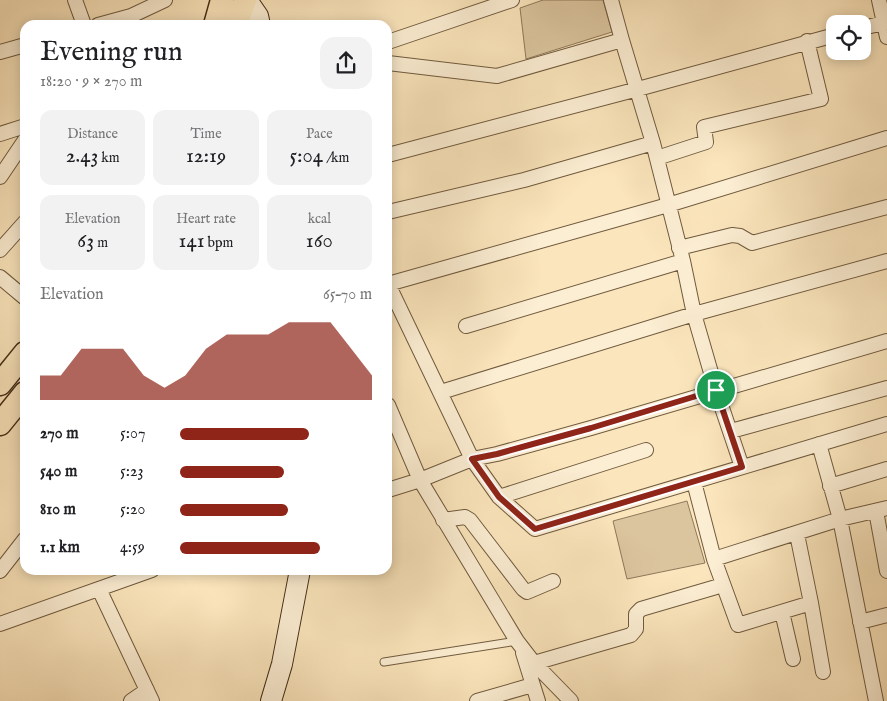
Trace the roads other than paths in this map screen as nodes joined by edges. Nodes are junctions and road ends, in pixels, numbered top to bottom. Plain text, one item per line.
1 (76, 0) edge
2 (165, 0) edge
3 (222, 0) edge
4 (245, 0) edge
5 (512, 0) edge
6 (611, 0) edge
7 (879, 0) edge
8 (82, 20) edge
9 (130, 20) edge
10 (216, 20) edge
11 (238, 20) edge
12 (259, 20) edge
13 (884, 23) junction
14 (871, 26) edge
15 (826, 37) edge
16 (887, 37) edge
17 (622, 40) junction
18 (392, 41) edge
19 (807, 42) junction
20 (20, 46) edge
21 (0, 52) edge
22 (392, 63) edge
23 (638, 89) junction
24 (20, 128) edge
25 (0, 134) edge
26 (887, 138) edge
27 (653, 143) junction
28 (20, 147) edge
29 (392, 154) edge
30 (657, 158) junction
31 (0, 177) edge
32 (668, 205) junction
33 (887, 208) edge
34 (392, 211) edge
35 (20, 228) edge
36 (0, 250) edge
37 (681, 254) junction
38 (887, 262) edge
39 (0, 277) edge
40 (392, 283) edge
41 (392, 292) edge
42 (20, 294) edge
43 (694, 314) junction
44 (466, 326) dead end
45 (887, 341) edge
46 (20, 360) edge
47 (0, 384) edge
48 (887, 388) edge
49 (716, 390) junction
50 (441, 392) junction
51 (20, 399) edge
52 (392, 414) edge
53 (0, 424) edge
54 (887, 424) edge
55 (731, 431) junction
56 (820, 444) junction
57 (646, 450) dead end
58 (472, 459) junction
59 (742, 467) junction
60 (887, 470) edge
61 (420, 480) junction
62 (694, 482) junction
63 (830, 486) junction
64 (392, 489) edge
65 (499, 497) junction
66 (881, 509) edge
67 (443, 520) junction
68 (840, 520) junction
69 (797, 534) junction
70 (20, 545) edge
71 (714, 560) junction
72 (0, 571) edge
73 (887, 571) edge
74 (138, 575) edge
75 (299, 575) edge
76 (553, 581) dead end
77 (723, 585) junction
78 (99, 589) junction
79 (811, 603) junction
80 (782, 612) junction
81 (887, 615) edge
82 (860, 622) junction
83 (0, 624) edge
84 (518, 643) junction
85 (793, 659) dead end
86 (384, 662) dead end
87 (534, 662) junction
88 (823, 672) dead end
89 (532, 682) junction
90 (879, 692) edge
91 (150, 695) edge
92 (131, 701) edge
93 (271, 701) edge
94 (477, 701) edge
95 (538, 701) edge
96 (570, 701) edge

1 - 8 street
2 - 9 street
3 - 10 main road
4 - 11 main road
4 - 12 main road
5 - 18 street
6 - 17 street
7 - 13 street
13 - 14 street
13 - 16 street
15 - 19 street
17 - 22 street
17 - 23 street
19 - 23 street
19 - 30 street
20 - 21 street
23 - 27 street
23 - 29 street
24 - 25 street
26 - 32 street
27 - 30 street
27 - 34 street
28 - 31 street
30 - 32 street
32 - 37 street
32 - 40 street
33 - 37 street
35 - 36 street
37 - 43 street
37 - 44 street
38 - 43 street
39 - 42 street
41 - 50 street
43 - 49 street
43 - 50 street
45 - 49 street
46 - 47 main road
48 - 55 street
49 - 55 street
49 - 58 street
50 - 58 street
51 - 53 main road
52 - 61 street
54 - 56 street
55 - 59 street
56 - 59 street
56 - 63 street
57 - 65 street
58 - 61 street
58 - 65 street
59 - 62 street
60 - 63 street
61 - 64 street
61 - 67 street
62 - 65 street
62 - 71 street
63 - 68 street
66 - 68 street
66 - 73 street
67 - 76 street
67 - 84 street
68 - 69 street
68 - 82 street
69 - 71 street
69 - 79 street
70 - 72 street
71 - 77 street
74 - 78 street
75 - 93 main road
77 - 80 street
77 - 87 street
78 - 83 street
78 - 91 street
79 - 80 street
79 - 88 street
80 - 85 street
81 - 82 street
82 - 90 street
84 - 86 lane
84 - 87 street
84 - 89 street
87 - 96 street
89 - 94 street
89 - 95 street
91 - 92 street

